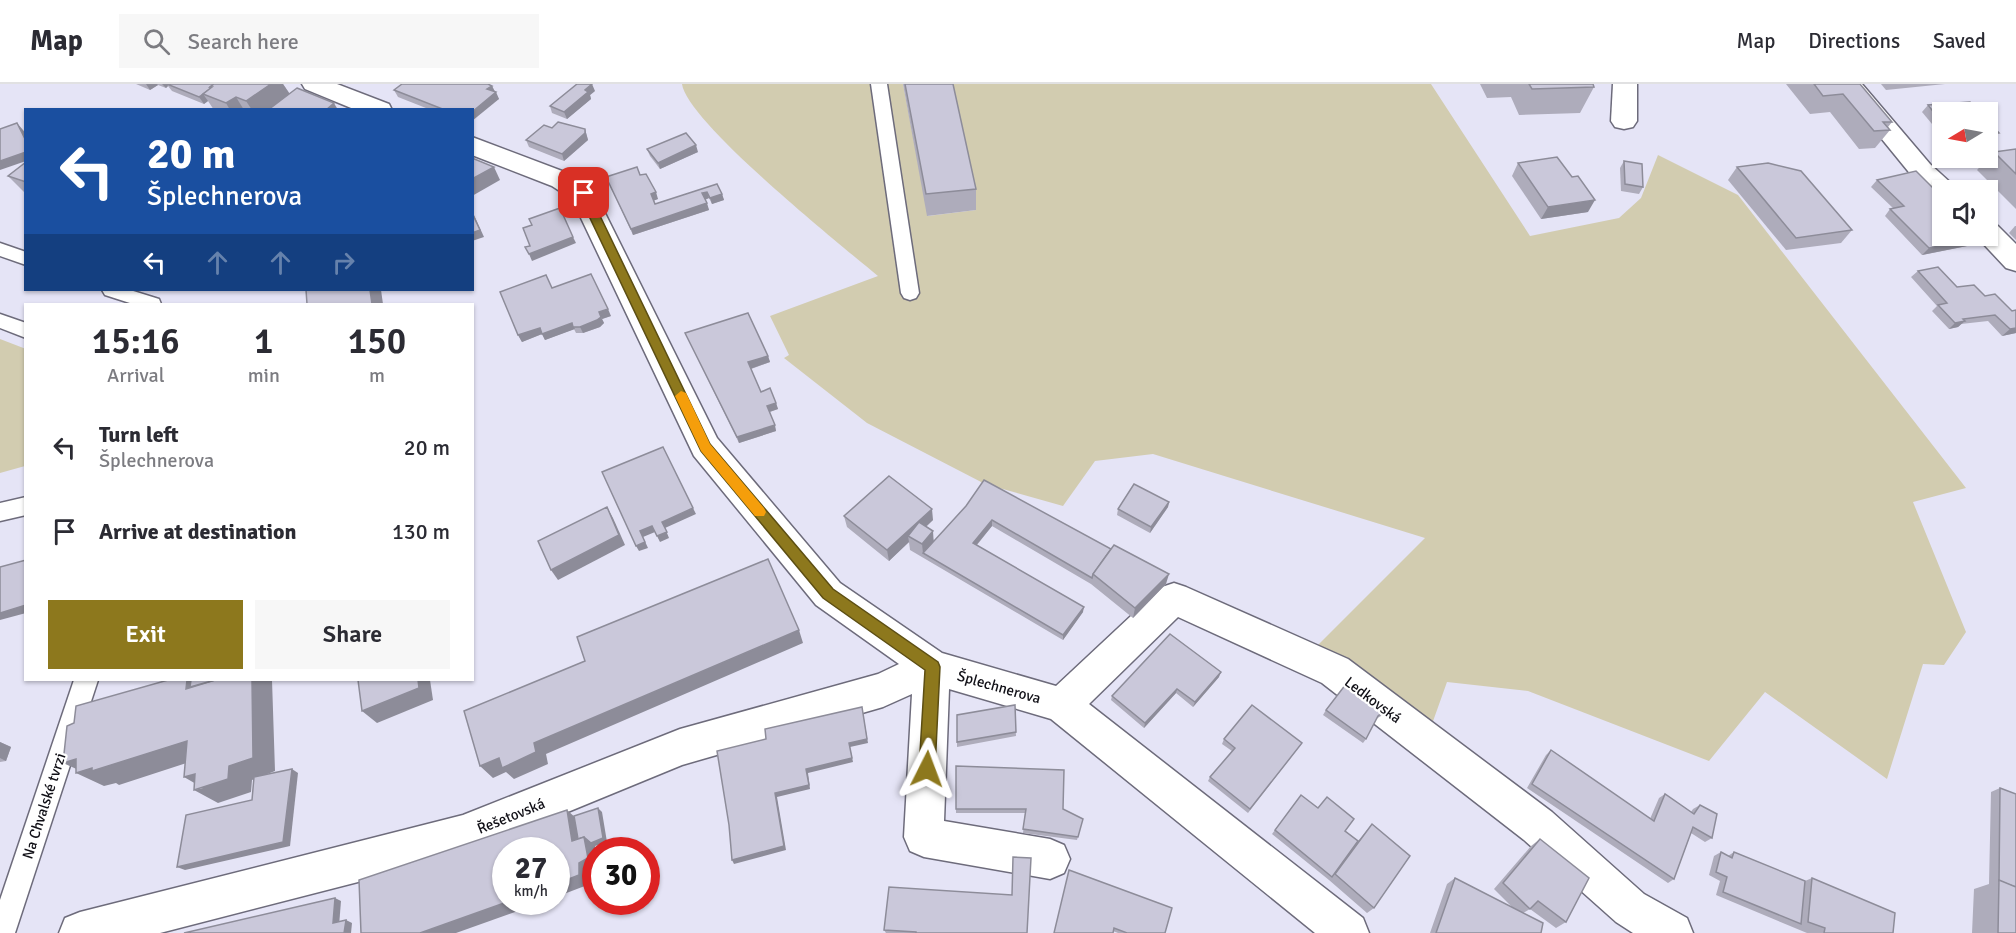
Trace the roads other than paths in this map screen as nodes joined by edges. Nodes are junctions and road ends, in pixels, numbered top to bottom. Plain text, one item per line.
1 (314, 84) edge
2 (879, 84) edge
3 (1625, 84) edge
4 (1849, 84) edge
5 (375, 108) edge
6 (1624, 121) dead end
7 (474, 146) edge
8 (1932, 180) edge
9 (1998, 243) edge
10 (0, 249) edge
11 (24, 258) edge
12 (2016, 261) edge
13 (114, 291) edge
14 (910, 293) dead end
15 (149, 303) edge
16 (0, 321) edge
17 (24, 330) edge
18 (24, 506) edge
19 (0, 512) edge
20 (932, 667) junction
21 (86, 681) edge
22 (1062, 705) junction
23 (1050, 859) dead end
24 (2, 933) edge
25 (80, 933) edge
26 (1348, 933) edge
27 (1672, 933) edge

1 - 5 street
2 - 14 lane
3 - 6 street
4 - 8 street
7 - 20 street, Šplechnerova
9 - 12 street
10 - 11 lane
13 - 15 lane
16 - 17 lane
18 - 19 lane
20 - 22 street, Šplechnerova
20 - 23 street
20 - 25 street, Řešetovská
21 - 24 lane, Na Chvalské tvrzi
22 - 26 street, Šplechnerova
22 - 27 street, Ledkovská

